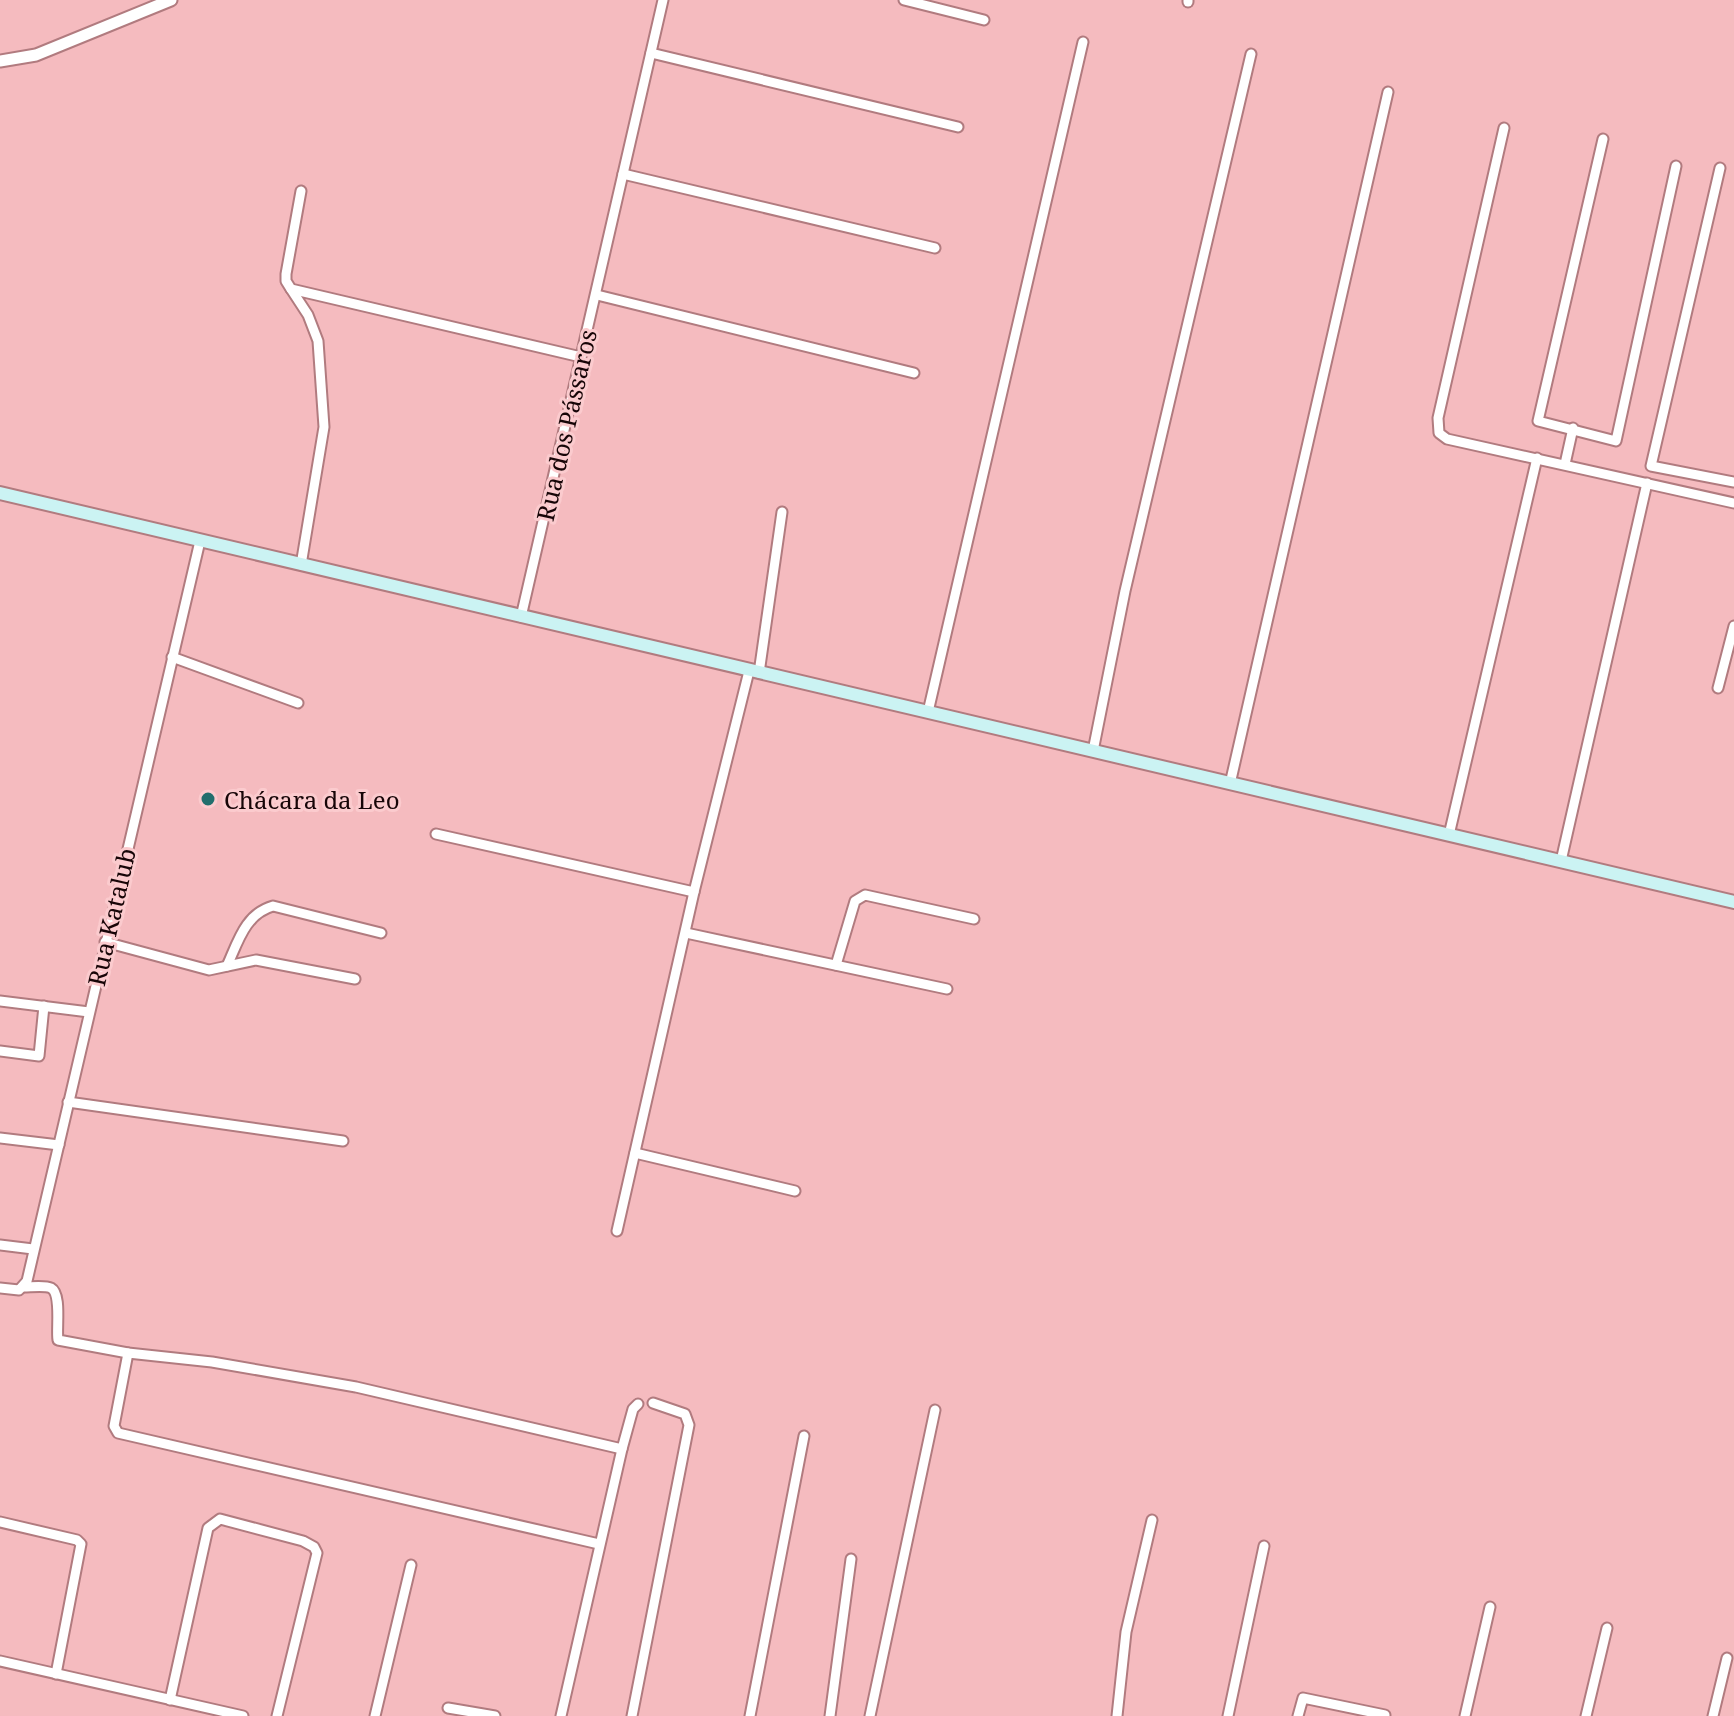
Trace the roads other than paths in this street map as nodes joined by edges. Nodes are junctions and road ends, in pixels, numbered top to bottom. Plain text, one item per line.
1 (171, 0) edge
2 (663, 0) edge
3 (904, 0) edge
4 (984, 20) dead end
5 (1083, 42) dead end
6 (651, 53) junction
7 (1251, 54) dead end
8 (0, 61) edge
9 (1388, 92) dead end
10 (958, 127) dead end
11 (1504, 128) dead end
12 (1603, 139) dead end
13 (1676, 166) dead end
14 (1720, 168) dead end
15 (623, 174) junction
16 (301, 191) dead end
17 (935, 248) dead end
18 (291, 289) junction
19 (597, 295) junction
20 (581, 357) junction
21 (914, 373) dead end
22 (1573, 428) junction
23 (1537, 458) junction
24 (1565, 464) junction
25 (1734, 482) edge
26 (1647, 483) junction
27 (0, 493) edge
28 (1734, 503) edge
29 (782, 512) dead end
30 (200, 541) junction
31 (301, 565) junction
32 (521, 617) junction
33 (1734, 626) edge
34 (172, 657) junction
35 (754, 672) junction
36 (1718, 688) dead end
37 (298, 703) dead end
38 (928, 712) junction
39 (1093, 751) junction
40 (1230, 784) junction
41 (436, 834) dead end
42 (1449, 835) junction
43 (1561, 861) junction
44 (694, 892) junction
45 (1734, 902) edge
46 (974, 919) dead end
47 (381, 933) dead end
48 (686, 933) junction
49 (105, 942) junction
50 (836, 965) junction
51 (227, 966) junction
52 (355, 979) dead end
53 (947, 989) dead end
54 (0, 1001) edge
55 (44, 1006) junction
56 (89, 1012) junction
57 (0, 1051) edge
58 (68, 1102) junction
59 (0, 1138) edge
60 (343, 1141) dead end
61 (59, 1145) junction
62 (635, 1153) junction
63 (795, 1191) dead end
64 (617, 1231) dead end
65 (0, 1245) edge
66 (33, 1249) junction
67 (0, 1288) edge
68 (22, 1289) junction
69 (128, 1353) junction
70 (653, 1403) dead end
71 (638, 1404) dead end
72 (935, 1410) dead end
73 (804, 1436) dead end
74 (622, 1449) junction
75 (1152, 1520) dead end
76 (0, 1522) edge
77 (599, 1544) junction
78 (1264, 1546) dead end
79 (851, 1559) dead end
80 (411, 1565) dead end
81 (1490, 1607) dead end
82 (1607, 1628) dead end
83 (1727, 1658) dead end
84 (0, 1661) edge
85 (56, 1674) junction
86 (170, 1700) junction
87 (448, 1708) dead end
88 (1385, 1715) edge
89 (243, 1716) edge
90 (277, 1716) edge
91 (375, 1716) edge
92 (495, 1716) edge
93 (561, 1716) edge
94 (632, 1716) edge
95 (750, 1716) edge
96 (830, 1716) edge
97 (870, 1716) edge
98 (1117, 1716) edge
99 (1228, 1716) edge
100 (1298, 1716) edge
101 (1465, 1716) edge
102 (1586, 1716) edge
103 (1713, 1716) edge

1 - 8 street
2 - 6 street, Rua dos Pássaros
3 - 4 street
5 - 38 street
6 - 10 street
6 - 15 street, Rua dos Pássaros
7 - 39 street
9 - 40 street
11 - 23 street
12 - 22 street
13 - 22 street
14 - 25 street
15 - 17 street
15 - 19 street, Rua dos Pássaros
16 - 18 street
18 - 20 street
18 - 31 street
19 - 20 street, Rua dos Pássaros
19 - 21 street
20 - 32 street, Rua dos Pássaros
22 - 24 street
23 - 24 street
23 - 42 street
24 - 26 street
26 - 28 street
26 - 43 street
27 - 30 main road
29 - 35 street
30 - 31 main road
30 - 34 street, Rua Katalub
31 - 32 main road
32 - 35 main road
33 - 36 street
34 - 37 street
34 - 49 street, Rua Katalub
35 - 38 main road
35 - 44 street
38 - 39 main road
39 - 40 main road
40 - 42 main road
41 - 44 street
42 - 43 main road
43 - 45 main road
44 - 48 street
46 - 50 street
47 - 51 street
48 - 50 street
48 - 62 street
49 - 51 street
49 - 56 street, Rua Katalub
50 - 53 street
51 - 52 street
54 - 55 street
55 - 56 street
55 - 57 street
56 - 58 street, Rua Katalub
58 - 60 street
58 - 61 street, Rua Katalub
59 - 61 street
61 - 66 street, Rua Katalub
62 - 63 street
62 - 64 street
65 - 66 street
66 - 68 street, Rua Katalub
67 - 68 street
68 - 69 street
69 - 74 street
69 - 77 street
70 - 94 street
71 - 74 street
72 - 97 street
73 - 95 street
74 - 77 street
75 - 98 street
76 - 85 street
77 - 93 street
78 - 99 street
79 - 96 street
80 - 91 street
81 - 101 street
82 - 102 street
83 - 103 street
84 - 85 street
85 - 86 street
86 - 89 street
86 - 90 street
87 - 92 street
88 - 100 street

